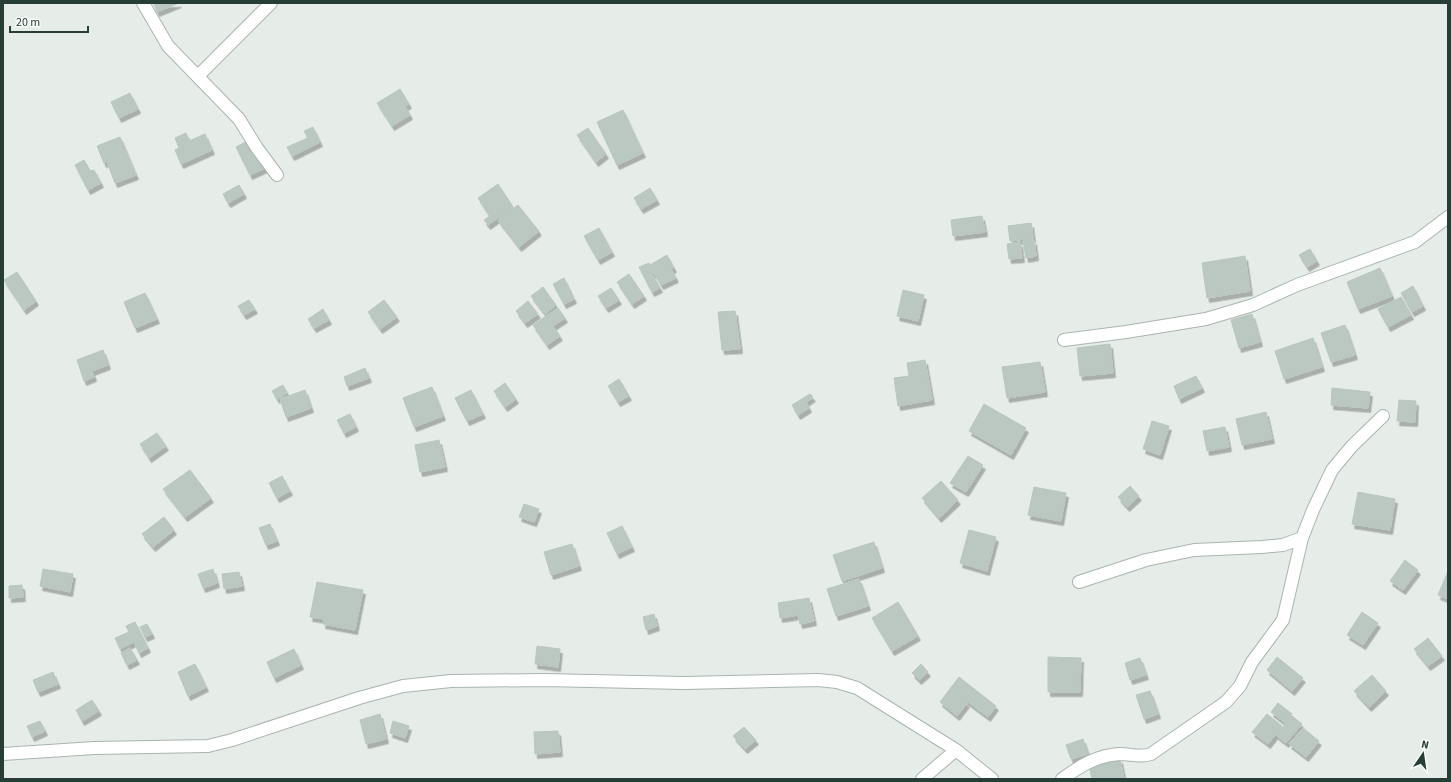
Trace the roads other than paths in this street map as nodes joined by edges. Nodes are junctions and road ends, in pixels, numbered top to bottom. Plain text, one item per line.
1 (143, 3) edge
2 (271, 3) edge
3 (198, 76) junction
4 (277, 175) dead end
5 (1448, 217) edge
6 (1064, 340) dead end
7 (1384, 416) dead end
8 (1302, 538) junction
9 (1079, 582) dead end
10 (956, 750) junction
11 (3, 754) edge
12 (922, 779) edge
13 (992, 779) edge
14 (1062, 779) edge

1 - 3 street
2 - 3 street
3 - 4 street
5 - 6 street
7 - 8 street
8 - 9 street
8 - 14 street
10 - 11 street
10 - 12 street
10 - 13 street

